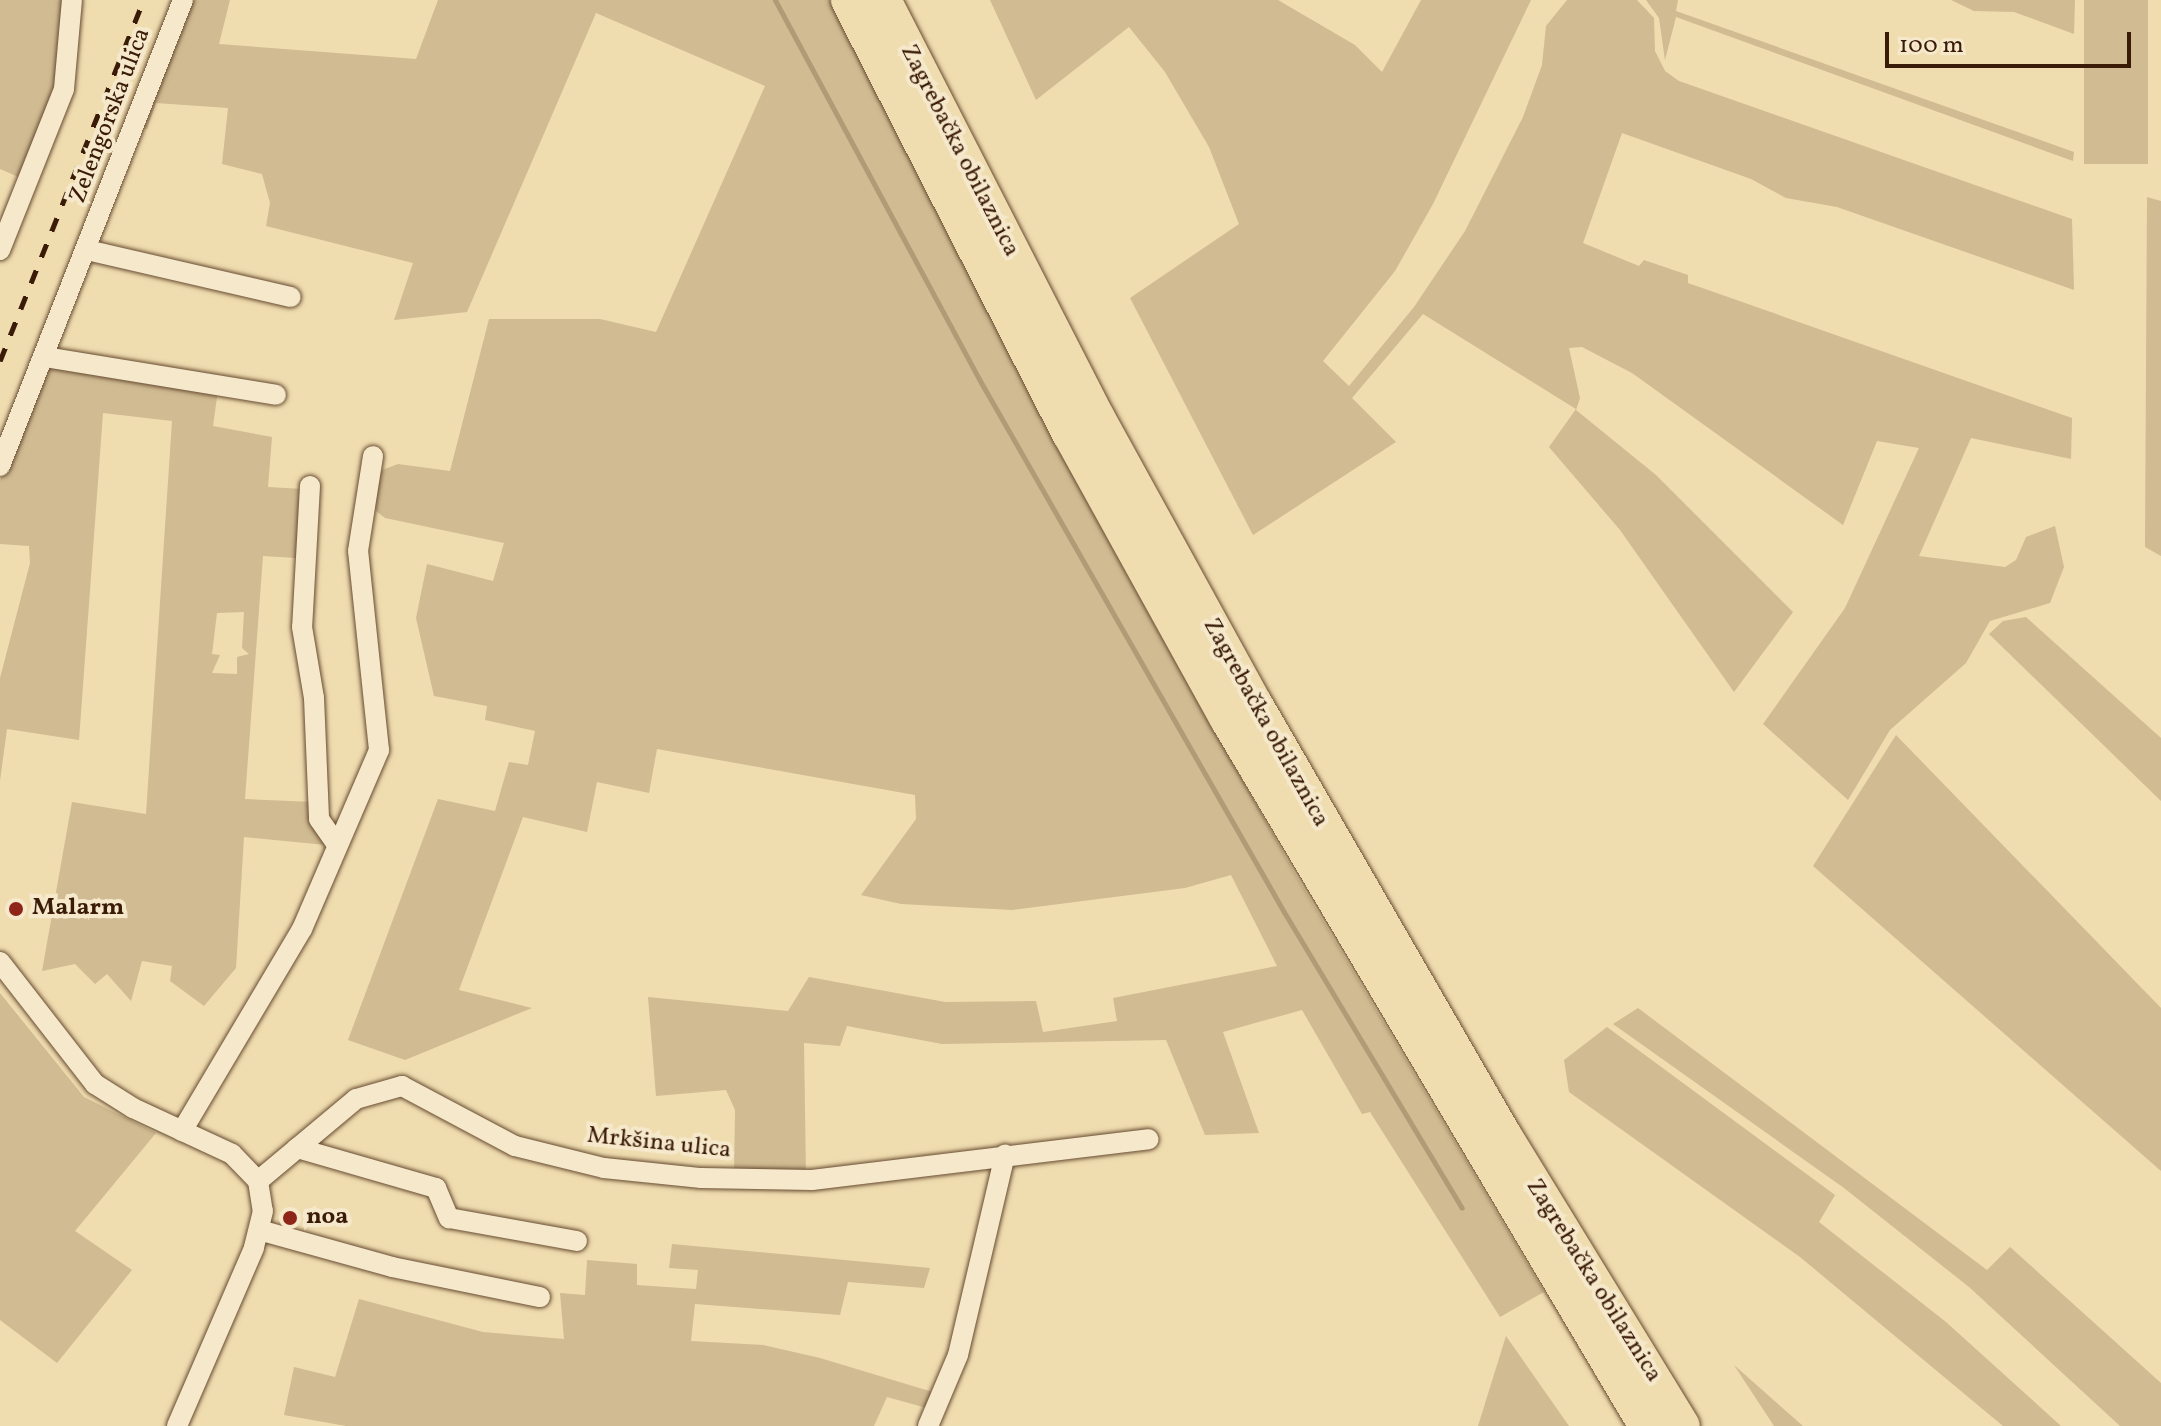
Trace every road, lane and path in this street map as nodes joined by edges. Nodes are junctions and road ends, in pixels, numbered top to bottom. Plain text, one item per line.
1 (72, 0) edge
2 (183, 0) edge
3 (849, 0) edge
4 (883, 0) edge
5 (0, 250) edge
6 (87, 250) junction
7 (291, 297) dead end
8 (45, 357) junction
9 (276, 395) dead end
10 (373, 456) dead end
11 (0, 466) edge
12 (310, 486) dead end
13 (336, 843) junction
14 (0, 962) edge
15 (182, 1131) junction
16 (1149, 1139) dead end
17 (297, 1148) junction
18 (1005, 1154) junction
19 (258, 1181) junction
20 (259, 1230) junction
21 (577, 1241) dead end
22 (540, 1297) dead end
23 (177, 1426) edge
24 (928, 1426) edge
25 (1647, 1426) edge
26 (1682, 1426) edge

1 - 5 street
2 - 6 street, Zelengorska ulica
3 - 25 highway, Zagrebačka obilaznica
4 - 26 highway, Zagrebačka obilaznica
6 - 7 street
6 - 8 street, Zelengorska ulica
8 - 9 street
8 - 11 street, Zelengorska ulica
10 - 13 street
12 - 13 street
13 - 15 street
14 - 15 street
15 - 19 street
16 - 18 street, Mrkšina ulica
17 - 18 street, Mrkšina ulica
17 - 19 street, Mrkšina ulica
17 - 21 street
18 - 24 street
19 - 20 street
20 - 22 street
20 - 23 street

